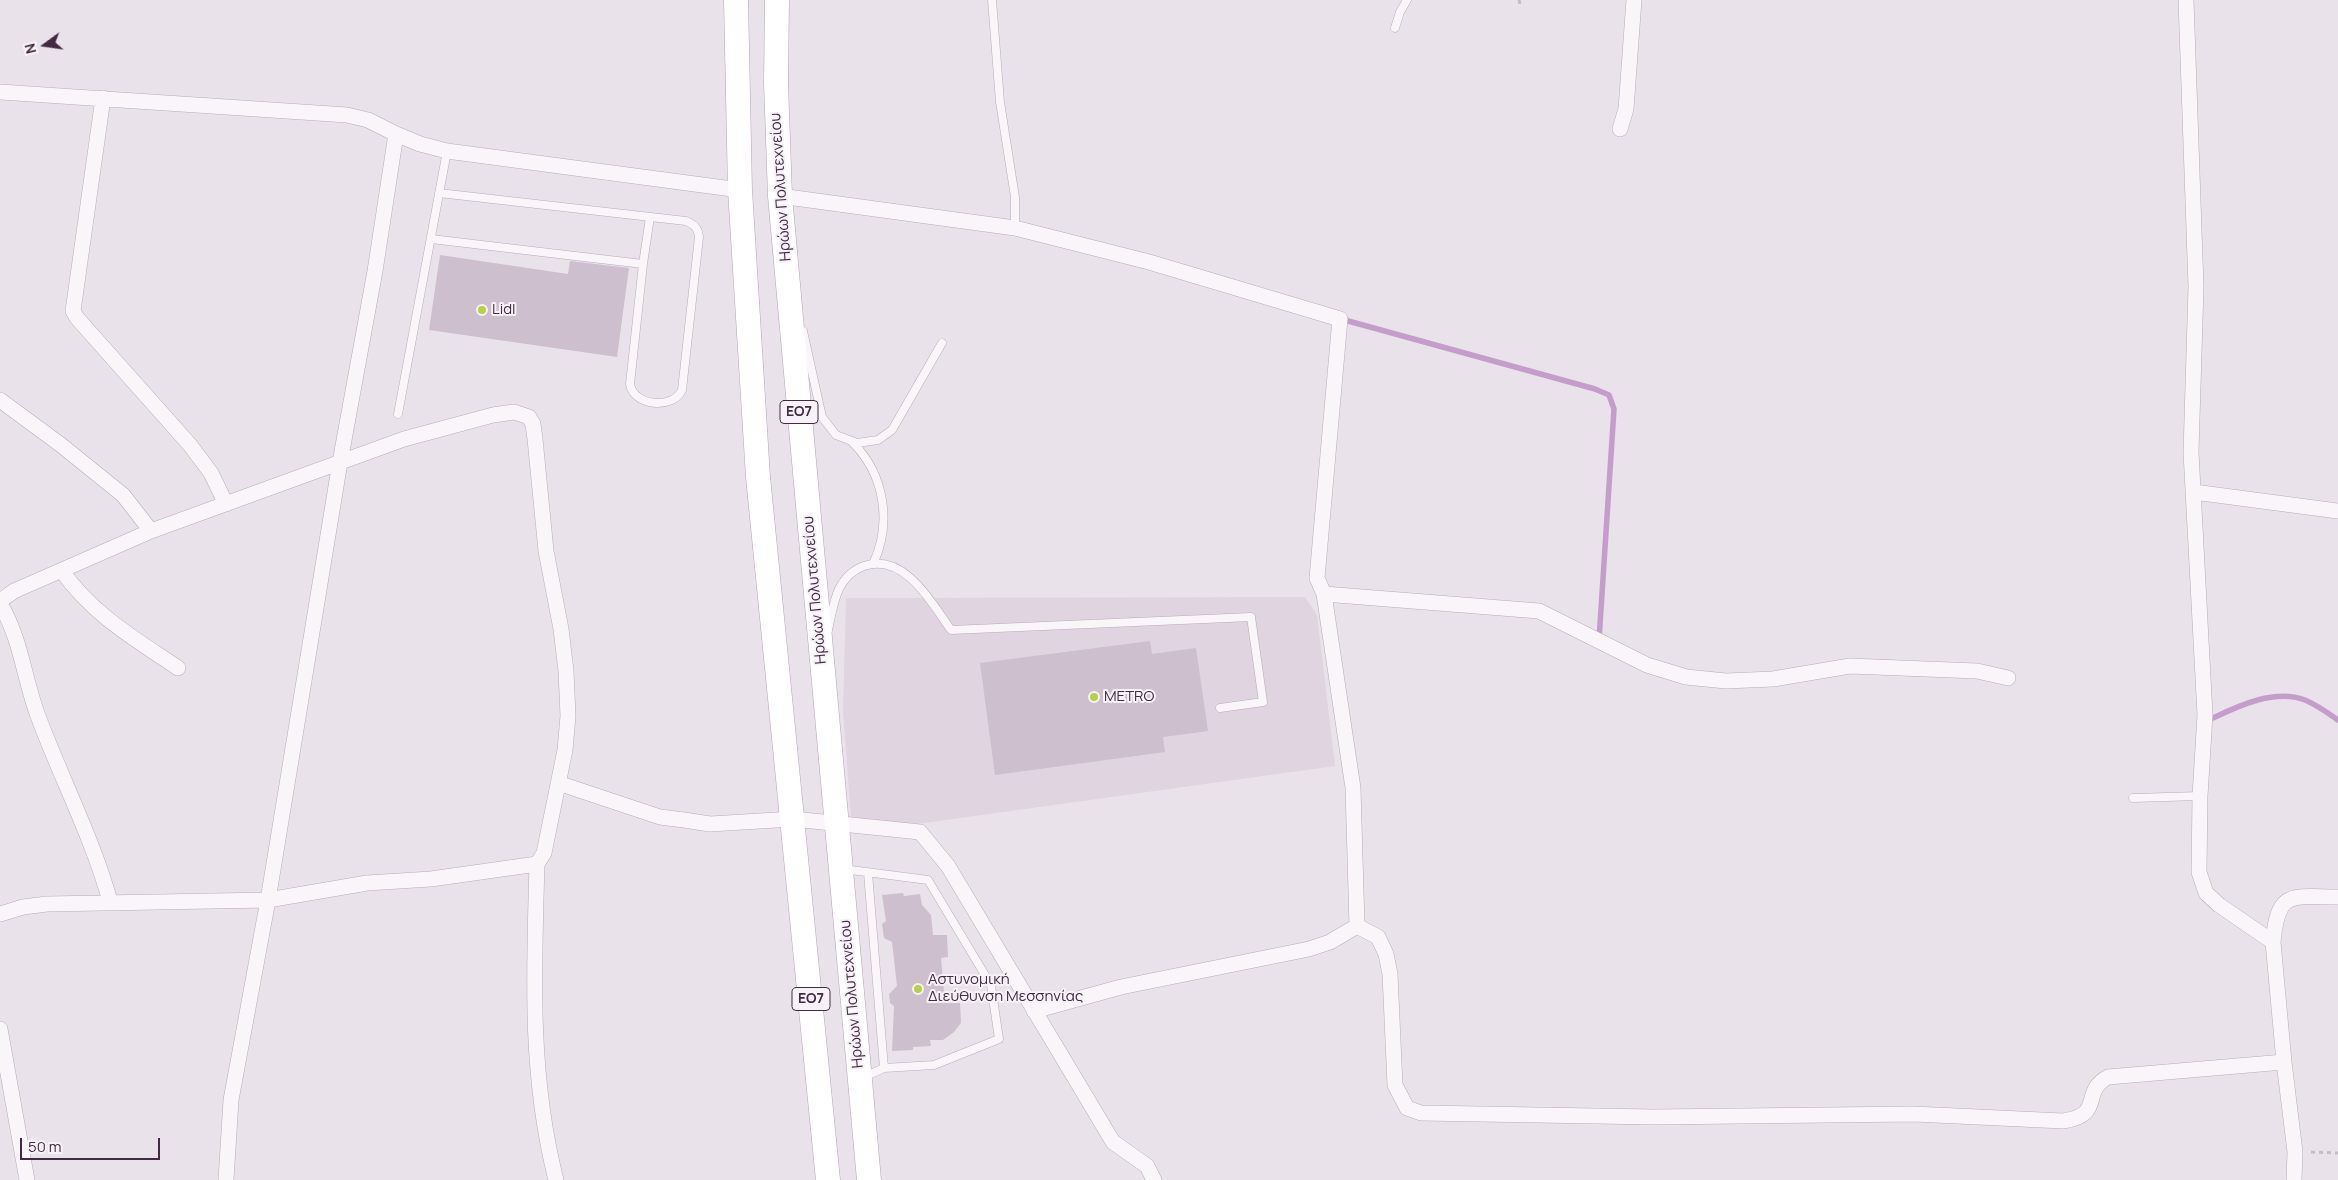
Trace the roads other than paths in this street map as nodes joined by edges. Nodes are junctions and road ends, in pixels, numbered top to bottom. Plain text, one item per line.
1 (736, 0) edge
2 (777, 0) edge
3 (992, 0) edge
4 (1407, 0) edge
5 (1634, 0) edge
6 (2186, 0) edge
7 (1395, 28) dead end
8 (0, 92) edge
9 (103, 98) junction
10 (1620, 128) dead end
11 (396, 134) junction
12 (447, 151) junction
13 (740, 190) junction
14 (439, 193) junction
15 (780, 196) junction
16 (650, 217) junction
17 (1015, 228) junction
18 (784, 237) junction
19 (431, 239) junction
20 (643, 264) junction
21 (800, 314) dead end
22 (802, 324) dead end
23 (942, 343) dead end
24 (0, 400) edge
25 (398, 414) dead end
26 (853, 443) junction
27 (340, 462) junction
28 (2194, 492) junction
29 (226, 504) junction
30 (2338, 511) edge
31 (150, 531) junction
32 (873, 564) junction
33 (62, 571) junction
34 (1324, 594) junction
35 (1, 599) edge
36 (821, 656) junction
37 (178, 668) dead end
38 (2008, 678) dead end
39 (1220, 708) dead end
40 (558, 783) junction
41 (2200, 796) junction
42 (2133, 798) dead end
43 (793, 819) junction
44 (836, 823) junction
45 (537, 864) junction
46 (840, 868) junction
47 (868, 873) junction
48 (2338, 897) edge
49 (268, 900) junction
50 (110, 901) junction
51 (1, 912) edge
52 (1357, 926) junction
53 (2273, 942) junction
54 (1034, 1011) junction
55 (0, 1029) edge
56 (2284, 1062) junction
57 (884, 1068) junction
58 (860, 1079) junction
59 (6, 1095) edge
60 (27, 1180) edge
61 (226, 1180) edge
62 (556, 1180) edge
63 (828, 1180) edge
64 (869, 1180) edge
65 (1154, 1180) edge
66 (2294, 1180) edge

1 - 13 main road, ΕΟ7
2 - 15 main road, Ηρώων Πολυτεχνείου / ΕΟ7
3 - 17 lane
4 - 7 lane
5 - 10 street
6 - 28 street
8 - 9 street
9 - 11 street
9 - 29 street
11 - 12 street
11 - 27 street
12 - 13 street
12 - 14 lane
13 - 43 main road, ΕΟ7
14 - 16 lane
14 - 19 lane
15 - 17 street
15 - 18 main road, Ηρώων Πολυτεχνείου / ΕΟ7
16 - 20 lane
16 - 20 lane
17 - 34 street
18 - 21 lane
18 - 36 main road, Ηρώων Πολυτεχνείου / ΕΟ7
19 - 20 lane
19 - 25 lane
22 - 26 lane
23 - 26 lane
24 - 31 street
26 - 32 lane
27 - 29 street
27 - 40 street
27 - 49 street
28 - 30 street
28 - 41 street
29 - 31 street
31 - 33 street
32 - 36 lane
32 - 39 lane
33 - 35 street
33 - 37 street
34 - 38 street
34 - 52 street
35 - 50 street
36 - 44 main road, Ηρώων Πολυτεχνείου / ΕΟ7
40 - 43 street
40 - 45 street
41 - 42 lane
41 - 53 street
43 - 44 street
43 - 63 main road, ΕΟ7
44 - 46 main road, Ηρώων Πολυτεχνείου / ΕΟ7
44 - 54 street
45 - 49 street
45 - 62 street
46 - 47 lane
46 - 58 main road, Ηρώων Πολυτεχνείου / ΕΟ7
47 - 57 lane
47 - 57 lane
48 - 53 street
49 - 50 street
49 - 61 street
50 - 51 street
52 - 54 street
52 - 56 street
53 - 56 street
54 - 65 street
55 - 59 street
56 - 66 street
57 - 58 lane
58 - 64 main road, Ηρώων Πολυτεχνείου / ΕΟ7
59 - 60 street

